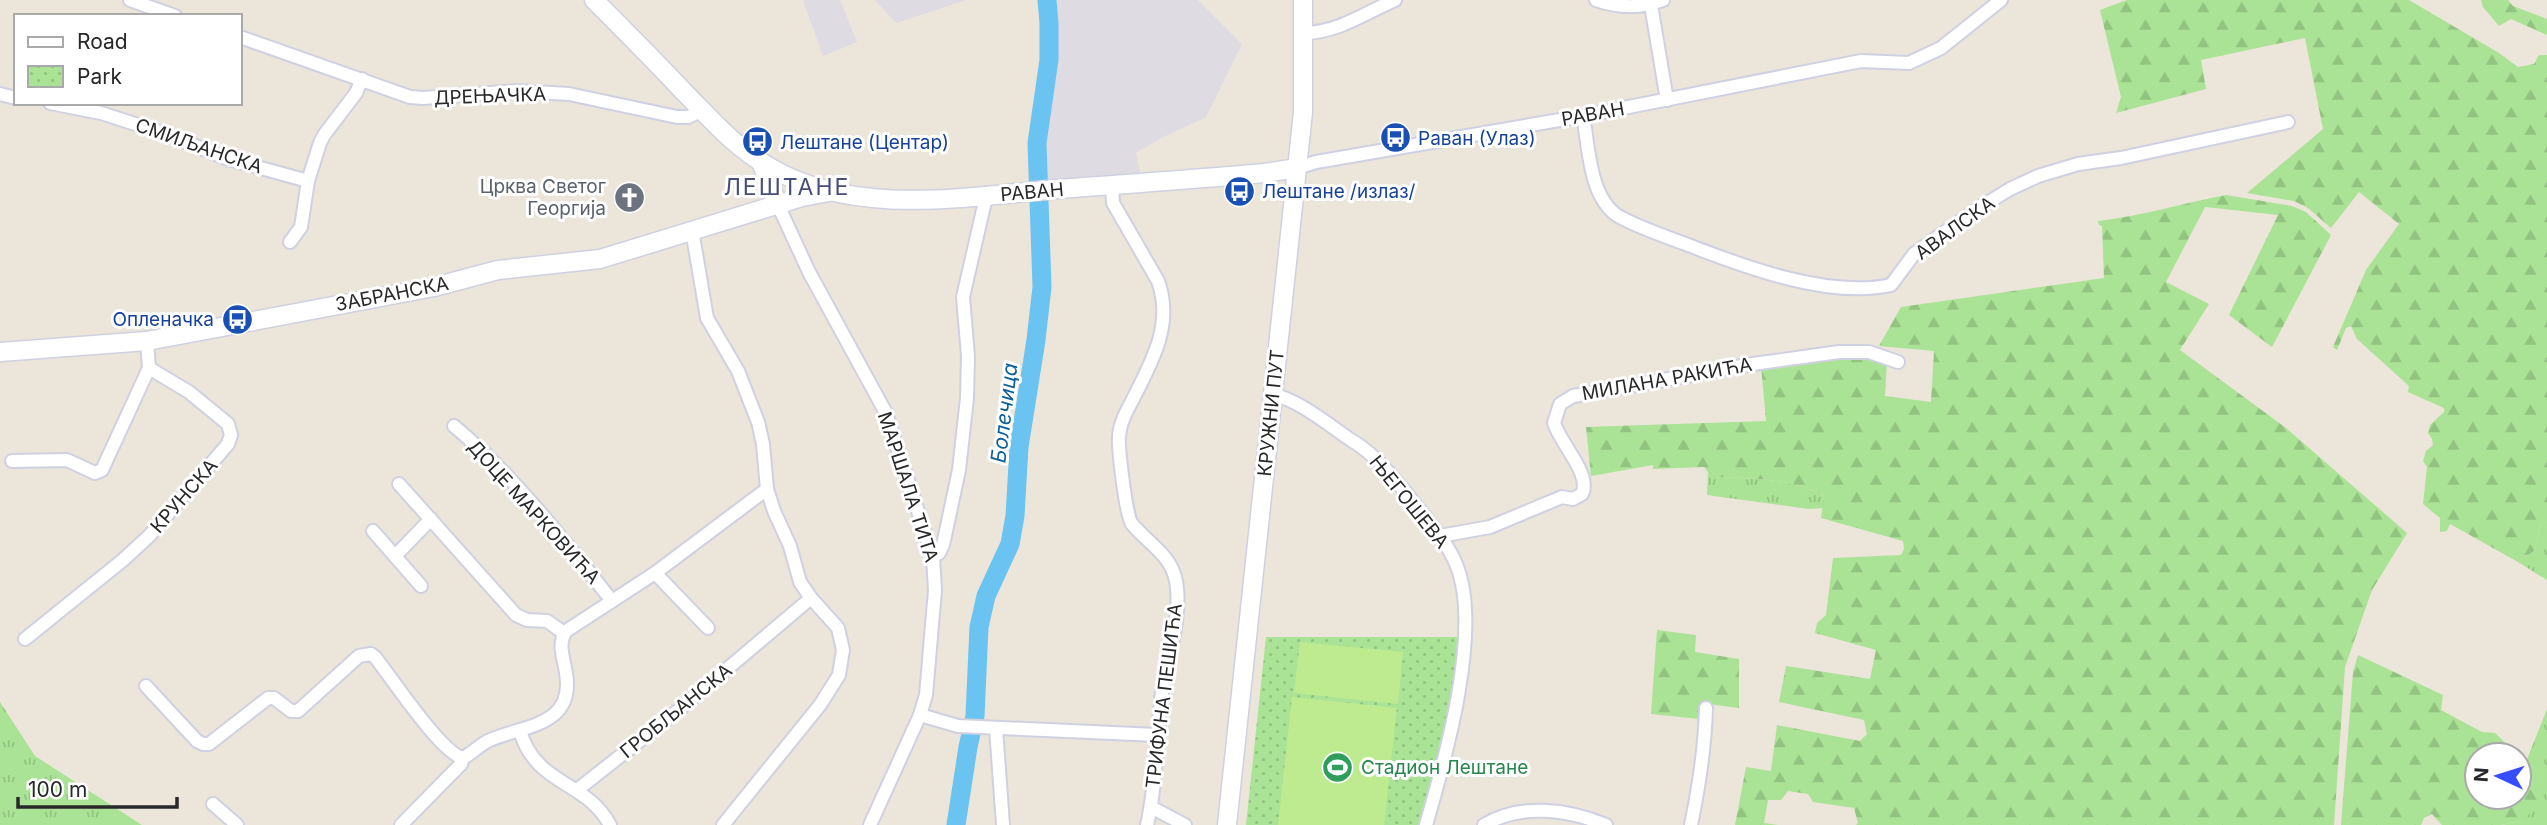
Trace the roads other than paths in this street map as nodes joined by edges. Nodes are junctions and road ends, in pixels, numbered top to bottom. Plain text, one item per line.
1 (130, 0) edge
2 (594, 0) edge
3 (1303, 0) edge
4 (1395, 0) edge
5 (1596, 0) edge
6 (2001, 0) edge
7 (1657, 3) edge
8 (169, 14) edge
9 (1305, 33) junction
10 (242, 38) edge
11 (362, 79) junction
12 (1667, 100) junction
13 (60, 105) edge
14 (701, 111) junction
15 (1584, 116) junction
16 (2288, 122) dead end
17 (761, 162) junction
18 (1297, 168) junction
19 (308, 181) junction
20 (1112, 186) junction
21 (830, 192) junction
22 (986, 197) junction
23 (778, 205) junction
24 (692, 230) junction
25 (290, 243) dead end
26 (147, 341) junction
27 (0, 352) edge
28 (1898, 362) dead end
29 (149, 368) junction
30 (1273, 395) junction
31 (454, 426) dead end
32 (12, 461) dead end
33 (399, 484) dead end
34 (767, 489) junction
35 (430, 519) junction
36 (373, 531) dead end
37 (1440, 536) junction
38 (395, 556) junction
39 (933, 557) junction
40 (655, 573) junction
41 (421, 586) dead end
42 (811, 598) junction
43 (612, 601) junction
44 (708, 628) dead end
45 (564, 633) junction
46 (25, 639) dead end
47 (146, 686) dead end
48 (1706, 708) dead end
49 (920, 715) junction
50 (996, 728) junction
51 (520, 732) junction
52 (1157, 735) junction
53 (463, 758) junction
54 (577, 790) junction
55 (213, 804) dead end
56 (1151, 807) junction
57 (237, 825) edge
58 (401, 825) edge
59 (610, 825) edge
60 (723, 825) edge
61 (870, 825) edge
62 (1003, 825) edge
63 (1147, 825) edge
64 (1185, 825) edge
65 (1227, 825) edge
66 (1426, 825) edge
67 (1484, 825) edge
68 (1606, 825) edge
69 (1690, 825) edge

1 - 8 street
2 - 14 street
3 - 9 street, КРУЖНИ ПУТ
4 - 9 street
5 - 7 street
6 - 12 street, РАВАН
7 - 12 street
9 - 18 street, КРУЖНИ ПУТ
10 - 11 street, ДРЕЊАЧКА
11 - 14 street, ДРЕЊАЧКА
11 - 19 street
12 - 15 street, РАВАН
13 - 19 street, СМИЉАНСКА
14 - 17 street
15 - 16 street, АВАЛСКА
15 - 18 street, РАВАН
17 - 21 street, РАВАН
17 - 23 street
18 - 20 street, РАВАН
18 - 30 street, КРУЖНИ ПУТ
19 - 25 street
20 - 22 street, РАВАН
20 - 52 street, ТРИФУНА ПЕШИЋА
21 - 22 street, РАВАН
21 - 23 street, РАВАН
22 - 39 street
23 - 24 street, ЗАБРАНСКА
23 - 39 street, МАРШАЛА ТИТА
24 - 26 street, ЗАБРАНСКА
24 - 34 street
26 - 27 street, ЗАБРАНСКА
26 - 29 street
28 - 37 street, МИЛАНА РАКИЋА
29 - 32 street
29 - 46 street, КРУНСКА
30 - 37 street, ЊЕГОШЕВА
30 - 65 street, КРУЖНИ ПУТ
31 - 43 street, ДОЦЕ МАРКОВИЋА
33 - 35 street
34 - 40 street
34 - 42 street
35 - 38 street
35 - 45 street
36 - 38 street
37 - 66 street, ЊЕГОШЕВА
38 - 41 street
39 - 49 street, МАРШАЛА ТИТА
40 - 43 street
40 - 44 street
42 - 54 street, ГРОБЉАНСКА
42 - 60 street
43 - 45 street
45 - 51 street
47 - 53 street
48 - 69 street
49 - 50 street
49 - 61 street, МАРШАЛА ТИТА
50 - 52 street
50 - 62 street
51 - 53 street
51 - 54 street
52 - 56 street, ТРИФУНА ПЕШИЋА
53 - 58 street
54 - 59 street
55 - 57 street
56 - 63 street, ТРИФУНА ПЕШИЋА
56 - 64 street
67 - 68 street

